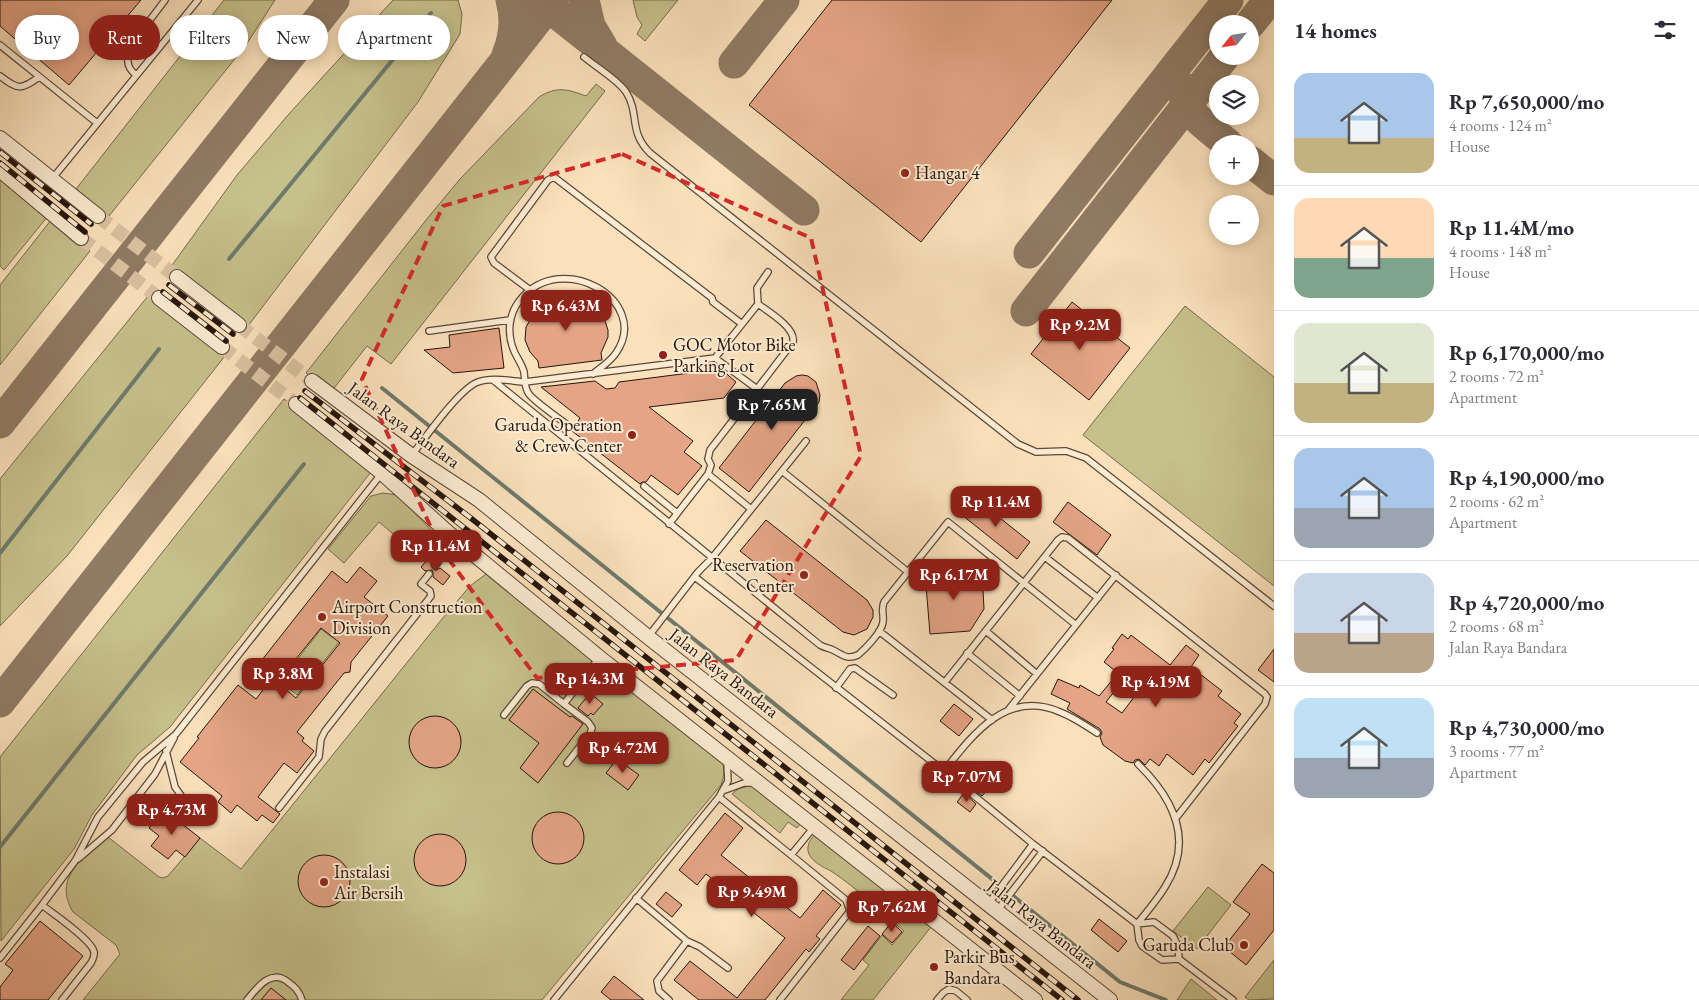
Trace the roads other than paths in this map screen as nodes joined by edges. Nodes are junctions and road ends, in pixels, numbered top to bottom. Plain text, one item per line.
1 (165, 0) edge
2 (198, 0) edge
3 (0, 45) edge
4 (584, 57) dead end
5 (136, 75) junction
6 (0, 76) edge
7 (39, 77) junction
8 (97, 123) junction
9 (0, 138) edge
10 (0, 170) edge
11 (52, 179) junction
12 (98, 216) tunnel mouth
13 (81, 238) tunnel mouth
14 (768, 272) dead end
15 (176, 277) tunnel mouth
16 (530, 290) junction
17 (159, 298) tunnel mouth
18 (758, 304) junction
19 (510, 320) junction
20 (742, 324) junction
21 (239, 325) tunnel mouth
22 (429, 331) dead end
23 (222, 347) tunnel mouth
24 (715, 358) junction
25 (593, 374) junction
26 (493, 380) junction
27 (312, 381) tunnel mouth
28 (525, 382) junction
29 (757, 389) junction
30 (296, 404) tunnel mouth
31 (570, 427) dead end
32 (806, 440) dead end
33 (412, 456) junction
34 (782, 471) junction
35 (382, 473) junction
36 (708, 474) junction
37 (644, 486) dead end
38 (751, 509) junction
39 (677, 513) junction
40 (669, 524) junction
41 (454, 538) junction
42 (1045, 557) junction
43 (712, 558) junction
44 (436, 565) dead end
45 (908, 572) junction
46 (429, 574) dead end
47 (1116, 576) junction
48 (694, 577) junction
49 (1024, 583) junction
50 (1098, 598) junction
51 (1274, 606) edge
52 (1076, 625) junction
53 (652, 631) junction
54 (879, 631) junction
55 (986, 631) junction
56 (967, 653) junction
57 (600, 658) junction
58 (1037, 674) junction
59 (945, 682) junction
60 (836, 688) junction
61 (893, 695) dead end
62 (1020, 696) junction
63 (564, 704) junction
64 (1008, 710) junction
65 (504, 715) dead end
66 (992, 720) junction
67 (1097, 732) dead end
68 (176, 734) junction
69 (164, 744) junction
70 (166, 752) junction
71 (722, 753) junction
72 (567, 763) dead end
73 (1138, 764) dead end
74 (944, 771) junction
75 (762, 785) junction
76 (724, 791) junction
77 (719, 797) junction
78 (280, 808) dead end
79 (199, 810) dead end
80 (1176, 818) junction
81 (814, 826) junction
82 (1033, 844) junction
83 (1043, 851) junction
84 (791, 855) junction
85 (75, 861) junction
86 (636, 898) junction
87 (996, 903) junction
88 (42, 905) junction
89 (1137, 924) junction
90 (687, 941) junction
91 (0, 958) edge
92 (1179, 959) junction
93 (728, 968) dead end
94 (62, 1000) edge
95 (248, 1000) edge
96 (302, 1000) edge
97 (554, 1000) edge
98 (669, 1000) edge
99 (780, 1000) edge
100 (937, 1000) edge
101 (967, 1000) edge
102 (1035, 1000) edge
103 (1110, 1000) edge
104 (1232, 1000) edge

1 - 5 lane
2 - 5 lane
3 - 7 lane
4 - 51 lane
5 - 8 lane
6 - 7 lane
7 - 8 lane
8 - 11 lane
9 - 11 street
10 - 13 street
11 - 12 street
14 - 18 lane
15 - 21 street
16 - 19 lane
16 - 20 lane
16 - 25 lane
17 - 23 street
18 - 20 lane
18 - 29 lane
19 - 22 lane
19 - 28 lane
20 - 24 lane
24 - 25 lane
24 - 29 lane
25 - 28 lane
26 - 28 lane
26 - 33 lane
26 - 40 lane
27 - 33 street, Jalan Raya Bandara
28 - 31 lane
29 - 36 lane
30 - 35 street
32 - 34 lane
33 - 53 street, Jalan Raya Bandara
34 - 38 lane
34 - 45 lane
35 - 41 street
35 - 68 lane
36 - 38 lane
36 - 39 lane
37 - 39 lane
38 - 43 lane
39 - 40 lane
40 - 43 lane
41 - 44 lane
41 - 57 street
42 - 47 lane
42 - 49 lane
42 - 50 lane
43 - 48 lane
43 - 54 lane
45 - 49 lane
45 - 54 lane
46 - 78 lane
47 - 50 lane
47 - 80 lane
48 - 53 lane
48 - 60 lane
49 - 52 lane
49 - 55 lane
50 - 52 lane
52 - 58 lane
53 - 87 street, Jalan Raya Bandara
54 - 59 lane
55 - 56 lane
55 - 58 lane
56 - 59 lane
56 - 62 lane
57 - 63 lane
57 - 71 street
58 - 62 lane
59 - 66 lane
60 - 61 lane
60 - 74 lane
62 - 64 lane
63 - 65 lane
63 - 72 lane
64 - 66 lane
64 - 67 lane
66 - 74 lane
68 - 69 lane
68 - 70 lane
69 - 70 lane
69 - 85 lane
70 - 79 lane
70 - 85 lane
71 - 75 street
71 - 76 lane
73 - 80 lane
74 - 82 lane
75 - 76 lane
75 - 81 street
76 - 77 lane
77 - 84 lane
77 - 86 lane
80 - 89 lane
81 - 84 lane
81 - 102 street
82 - 83 lane
82 - 87 lane
83 - 87 lane
83 - 89 lane
84 - 99 lane
85 - 88 lane
86 - 90 lane
86 - 97 lane
87 - 103 street, Jalan Raya Bandara
88 - 91 lane
88 - 94 lane
89 - 92 lane
89 - 92 lane
90 - 93 lane
90 - 98 lane
92 - 104 lane
95 - 96 lane
100 - 101 lane

